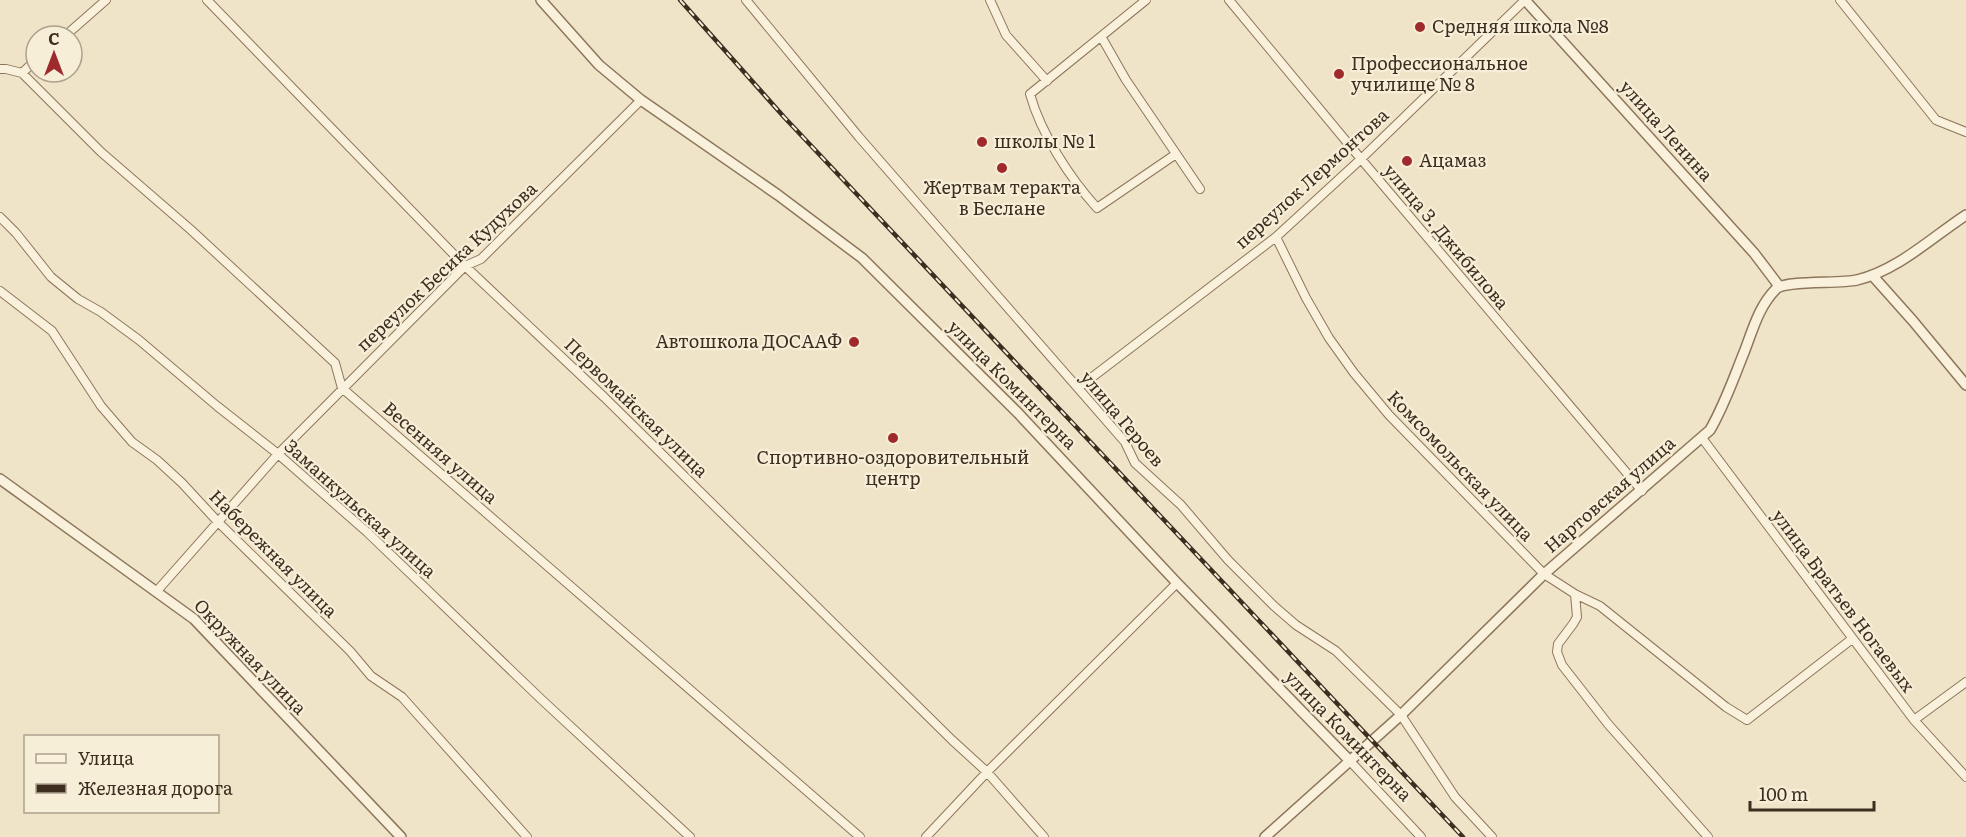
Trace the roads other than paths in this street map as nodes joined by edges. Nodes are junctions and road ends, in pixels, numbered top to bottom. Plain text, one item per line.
1 (106, 0) edge
2 (207, 0) edge
3 (541, 0) edge
4 (746, 0) edge
5 (990, 0) edge
6 (1146, 0) edge
7 (1229, 0) edge
8 (1525, 0) edge
9 (1840, 0) edge
10 (79, 24) edge
11 (1102, 38) junction
12 (0, 69) edge
13 (22, 73) joint
14 (1047, 81) junction
15 (641, 100) junction
16 (1966, 132) edge
17 (1176, 154) junction
18 (1360, 159) junction
19 (1200, 189) dead end
20 (1966, 214) edge
21 (0, 217) edge
22 (1276, 237) junction
23 (465, 266) junction
24 (1872, 275) junction
25 (1779, 286) junction
26 (0, 291) edge
27 (1966, 385) edge
28 (342, 388) junction
29 (1078, 388) junction
30 (1701, 438) junction
31 (278, 454) junction
32 (0, 479) edge
33 (1642, 491) junction
34 (218, 522) junction
35 (1544, 574) junction
36 (1177, 582) junction
37 (156, 591) junction
38 (1575, 594) junction
39 (1852, 639) junction
40 (1966, 682) edge
41 (1401, 715) junction
42 (1914, 720) junction
43 (1349, 760) junction
44 (987, 772) junction
45 (1966, 777) edge
46 (401, 837) edge
47 (527, 837) edge
48 (690, 837) edge
49 (860, 837) edge
50 (926, 837) edge
51 (1044, 837) edge
52 (1265, 837) edge
53 (1421, 837) edge
54 (1492, 837) edge
55 (1708, 837) edge

1 - 10 street
2 - 23 street, Первомайская улица
3 - 15 street, улица Коминтерна
4 - 29 street, улица Героев
5 - 14 street
6 - 11 street
7 - 18 street, улица З. Джибилова
8 - 18 street, переулок Лермонтова
8 - 25 street, улица Ленина
9 - 16 street
11 - 14 street
11 - 17 street
12 - 13 street
13 - 28 street, Весенняя улица
14 - 17 street
15 - 23 street, переулок Бесика Кудухова
15 - 36 street, улица Коминтерна
17 - 19 street
18 - 22 street, переулок Лермонтова
18 - 33 street, улица З. Джибилова
20 - 24 street
21 - 31 street, Заманкульская улица
22 - 29 street, переулок Лермонтова
22 - 35 street, Комсомольская улица
23 - 28 street, переулок Бесика Кудухова
23 - 44 street, Первомайская улица
24 - 25 street
24 - 27 street
25 - 30 street, Нартовская улица
26 - 34 street, Набережная улица
28 - 31 street, переулок Бесика Кудухова
28 - 49 street, Весенняя улица
29 - 41 street, улица Героев
30 - 33 street, Нартовская улица
30 - 39 street, улица Братьев Ногаевых
31 - 34 street, переулок Бесика Кудухова
31 - 48 street, Заманкульская улица
32 - 37 street, Окружная улица
33 - 35 street, Нартовская улица
34 - 37 street, переулок Бесика Кудухова
34 - 47 street, Набережная улица
35 - 38 street, Комсомольская улица
35 - 41 street, Нартовская улица
36 - 43 street, улица Коминтерна
36 - 44 street
37 - 46 street, Окружная улица
38 - 39 street, Комсомольская улица
38 - 55 street
39 - 42 street, улица Братьев Ногаевых
40 - 42 street
41 - 43 street, Нартовская улица
41 - 54 street, улица Героев
42 - 45 street, улица Братьев Ногаевых
43 - 52 street, Нартовская улица
43 - 53 street, улица Коминтерна
44 - 50 street
44 - 51 street, Первомайская улица

